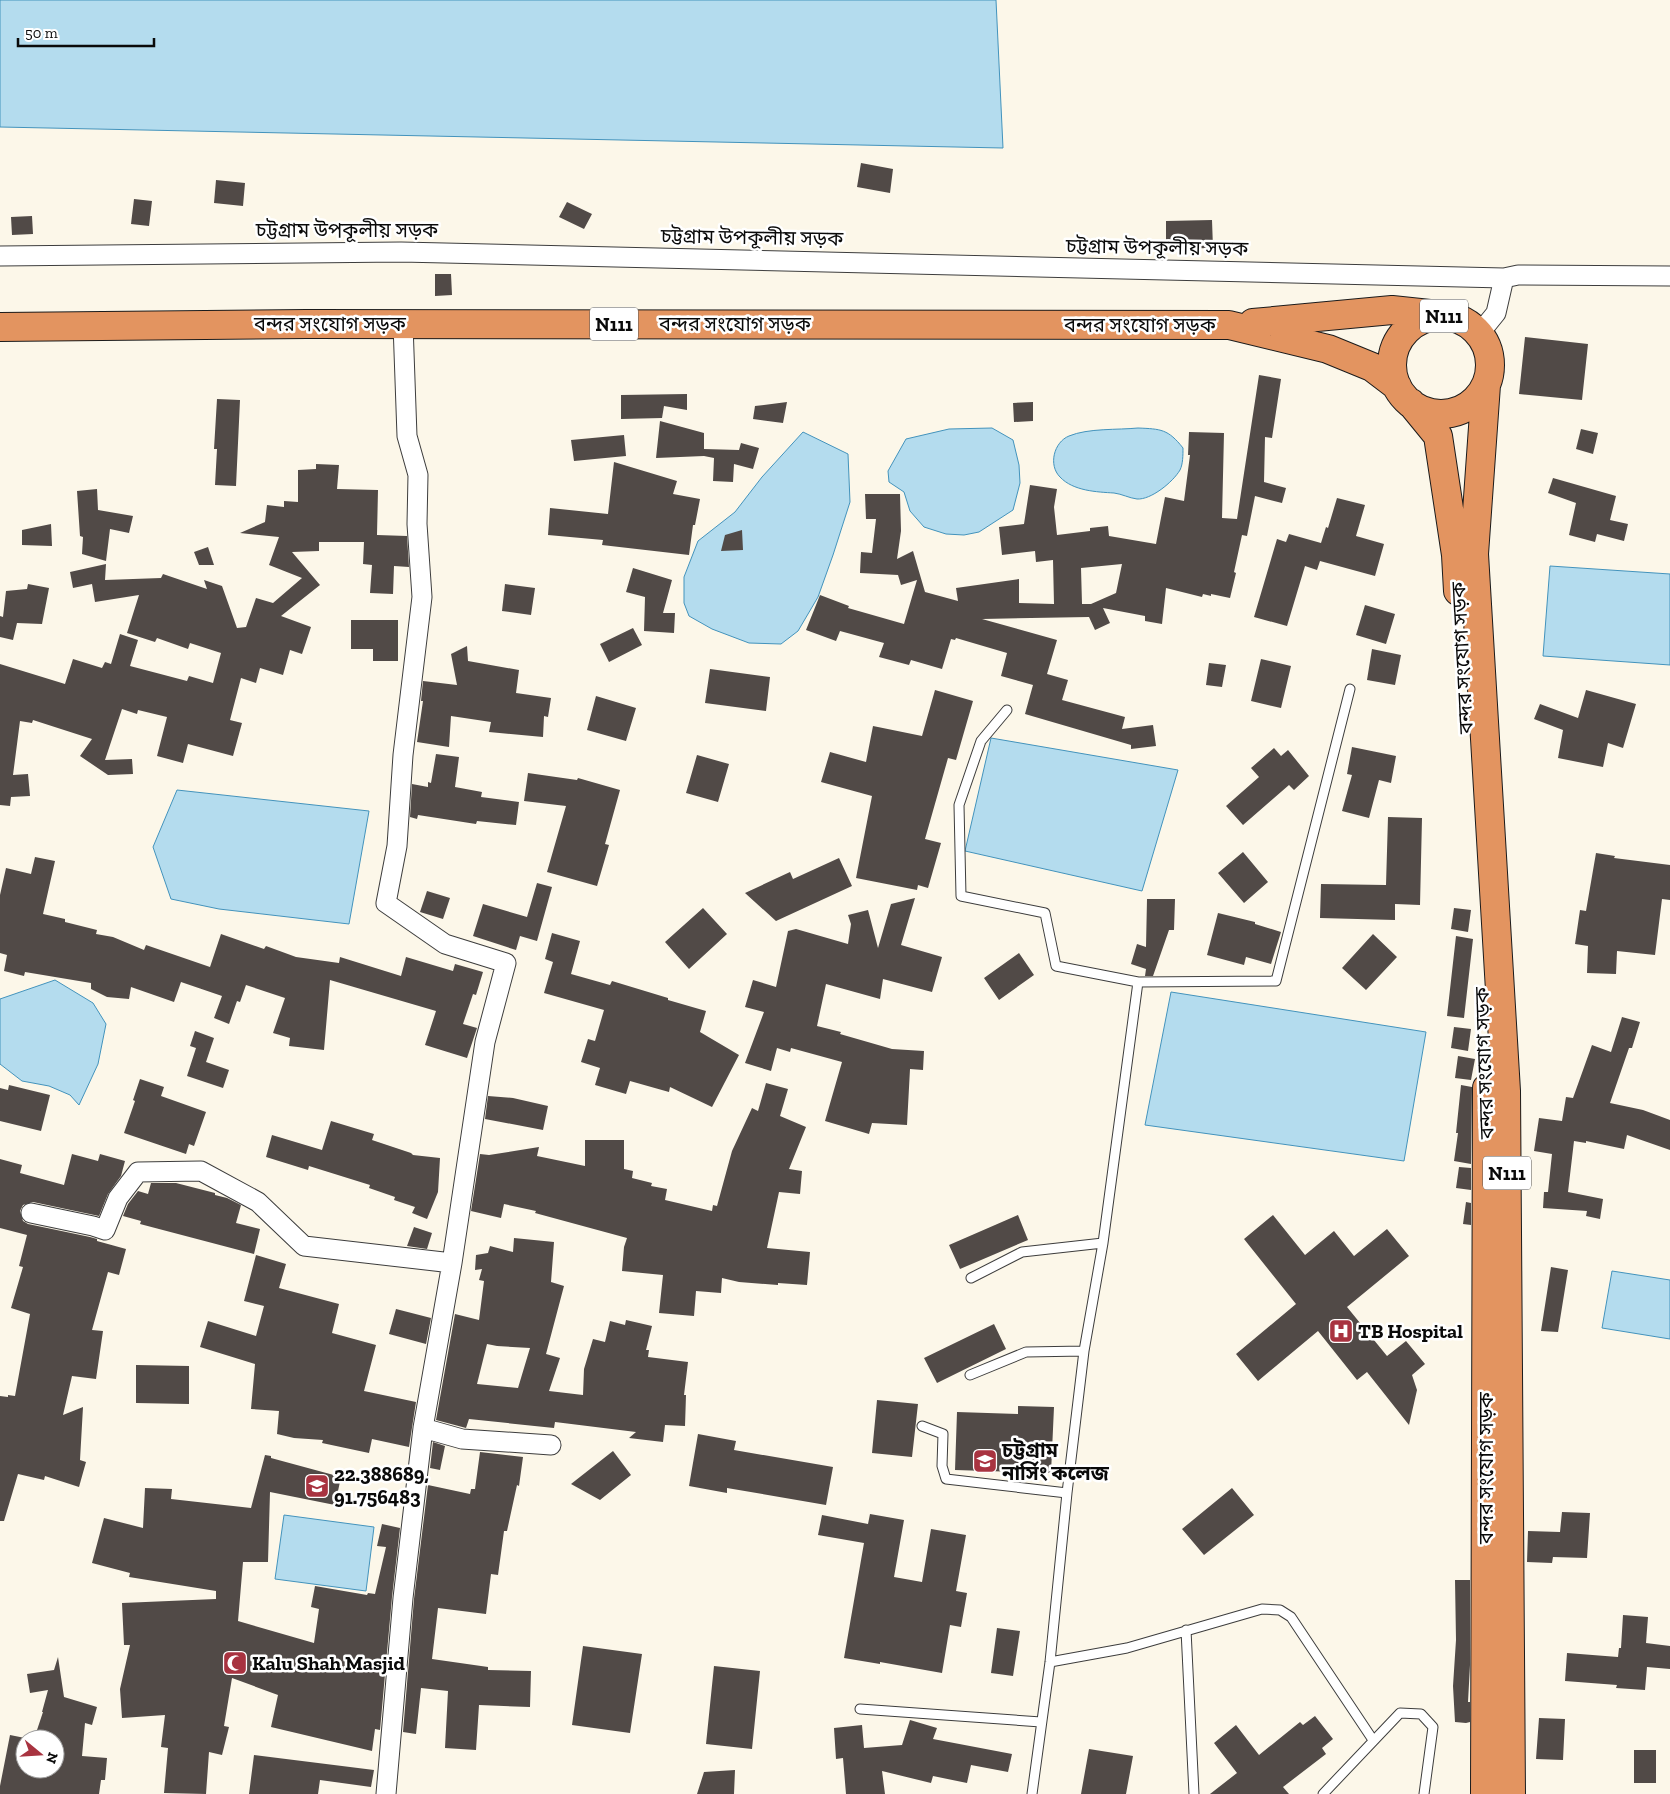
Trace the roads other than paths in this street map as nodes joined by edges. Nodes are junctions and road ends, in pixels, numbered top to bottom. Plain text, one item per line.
1 (0, 256) edge
2 (1670, 276) edge
3 (1504, 278) junction
4 (1449, 316) junction
5 (403, 324) junction
6 (1229, 325) junction
7 (0, 327) edge
8 (1479, 334) junction
9 (1486, 384) junction
10 (1404, 395) junction
11 (1350, 689) dead end
12 (1007, 710) dead end
13 (1138, 982) junction
14 (31, 1213) dead end
15 (1103, 1243) junction
16 (452, 1264) junction
17 (971, 1278) dead end
18 (1084, 1351) junction
19 (970, 1375) dead end
20 (922, 1426) dead end
21 (423, 1428) junction
22 (551, 1445) dead end
23 (1066, 1493) junction
24 (1186, 1630) junction
25 (1050, 1662) junction
26 (860, 1709) dead end
27 (1041, 1722) junction
28 (1372, 1740) junction
29 (386, 1794) edge
30 (1032, 1794) edge
31 (1194, 1794) edge
32 (1323, 1794) edge
33 (1424, 1794) edge
34 (1485, 1794) edge
35 (1511, 1794) edge

1 - 3 street, চট্টগ্রাম উপকূলীয় সড়ক
2 - 3 street, চট্টগ্রাম উপকূলীয় সড়ক
3 - 8 street
4 - 6 highway, N111
4 - 8 highway, N111
4 - 10 highway, N111
5 - 6 highway, বন্দর সংযোগ সড়ক / N111
5 - 7 highway, বন্দর সংযোগ সড়ক / N111
5 - 16 street
6 - 10 highway, বন্দর সংযোগ সড়ক
8 - 9 highway, N111
9 - 10 highway, N111
9 - 35 highway, বন্দর সংযোগ সড়ক / N111
10 - 34 highway, বন্দর সংযোগ সড়ক / N111
11 - 13 lane
12 - 13 lane
13 - 15 lane
14 - 16 street
15 - 17 lane
15 - 18 lane
16 - 21 street
18 - 19 lane
18 - 23 lane
20 - 23 lane
21 - 22 street
21 - 29 street
23 - 25 lane
24 - 25 lane
24 - 28 lane
24 - 31 lane
25 - 27 lane
26 - 27 lane
27 - 30 lane
28 - 32 lane
28 - 33 lane

